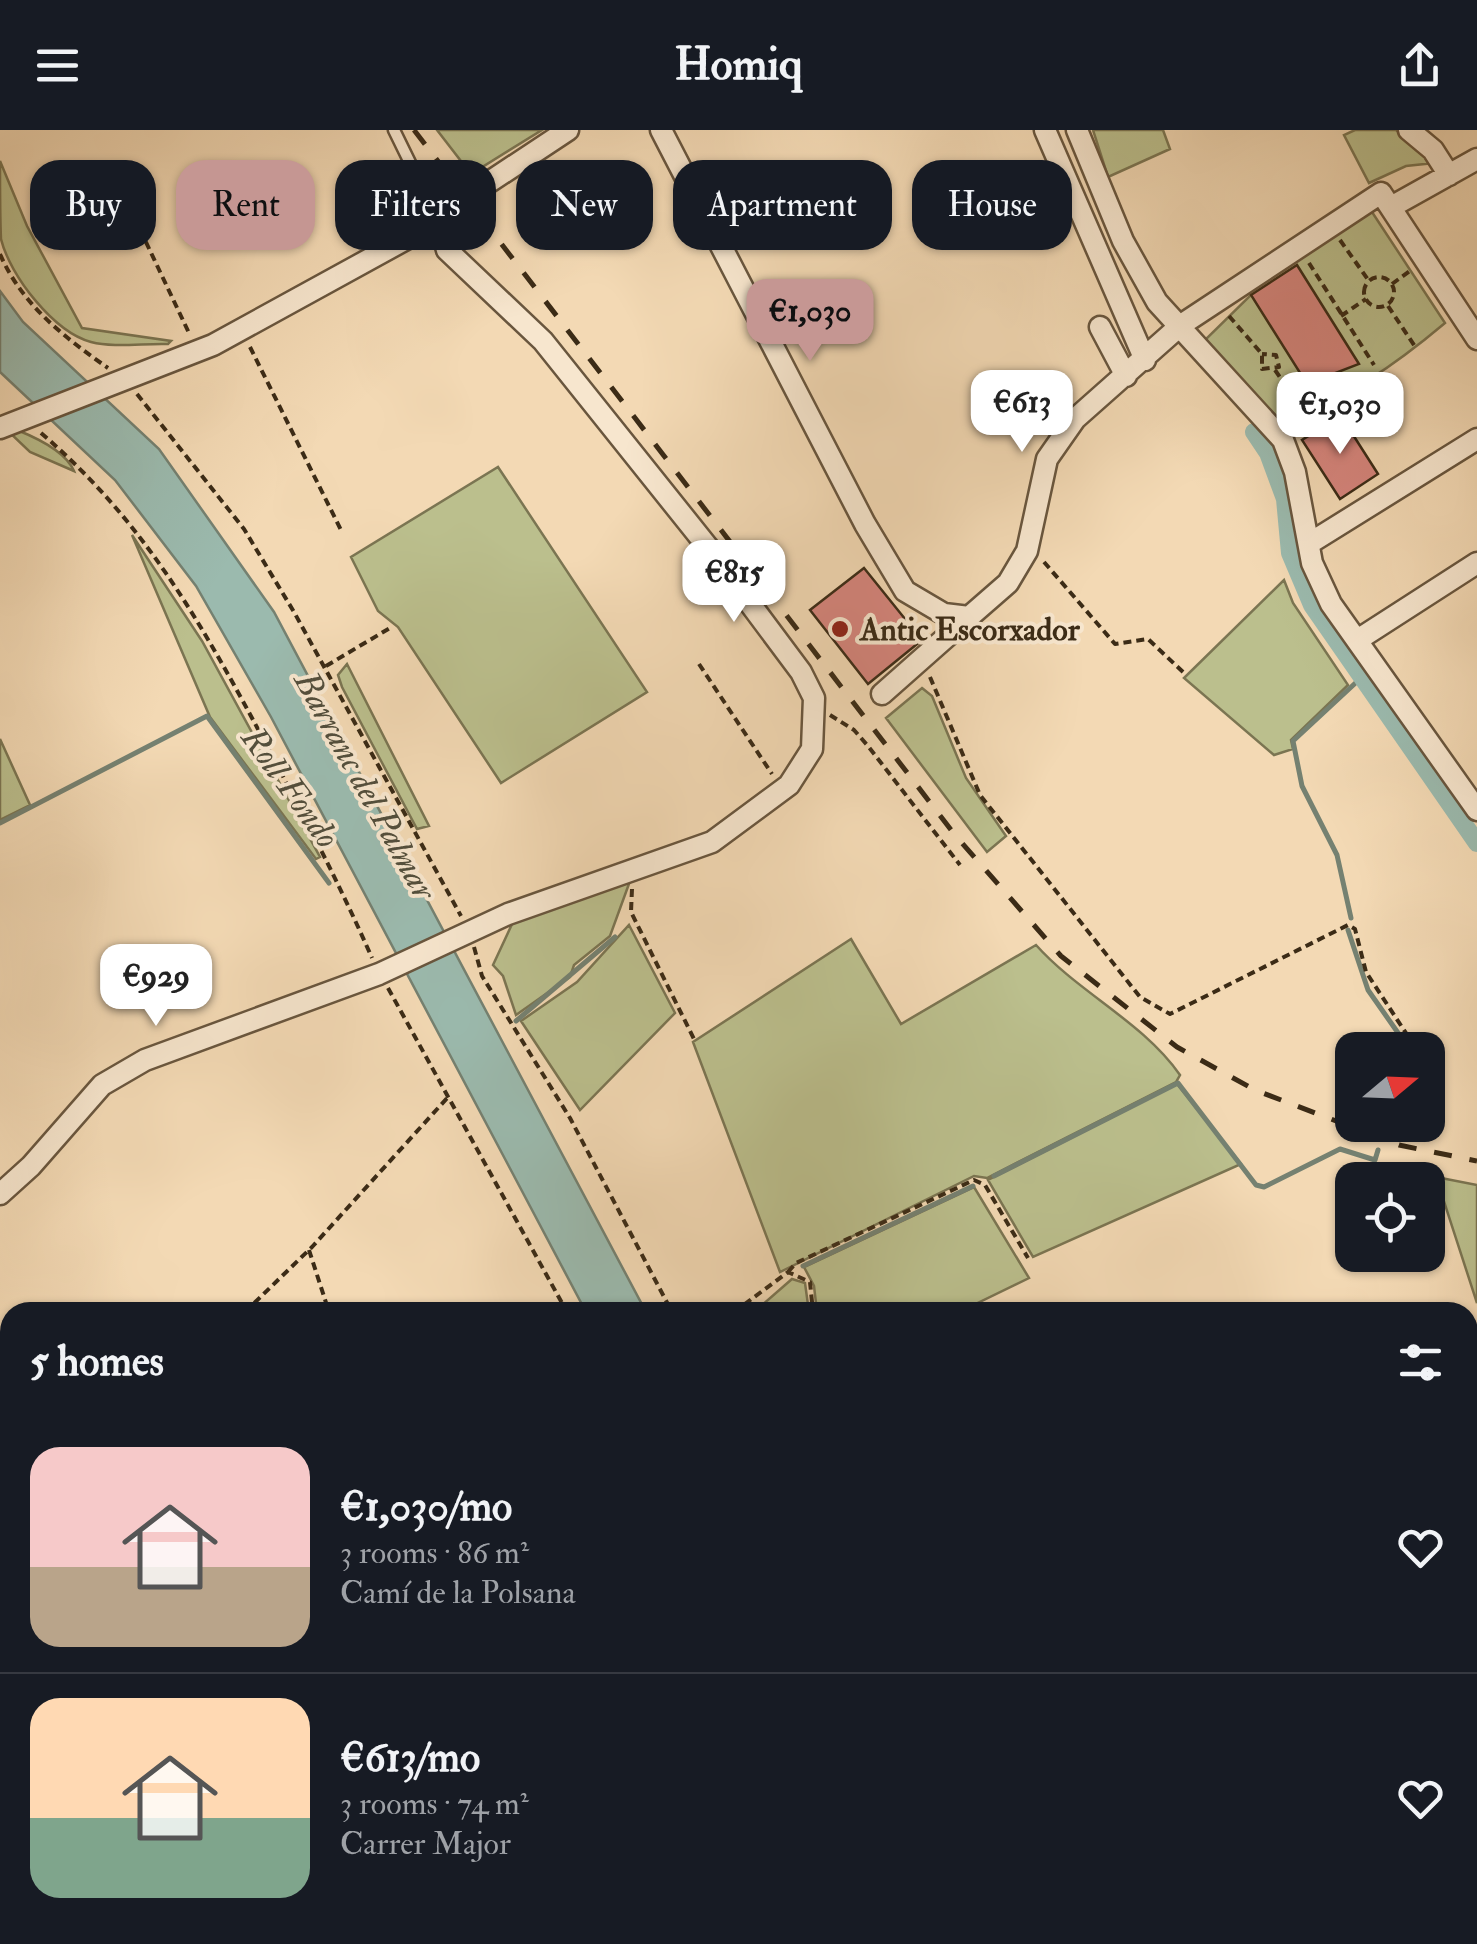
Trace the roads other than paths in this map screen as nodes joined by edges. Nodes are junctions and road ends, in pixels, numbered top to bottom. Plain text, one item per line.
1 (394, 130) edge
2 (568, 130) edge
3 (661, 130) edge
4 (1044, 130) edge
5 (1077, 130) edge
6 (1409, 130) edge
7 (409, 160) edge
8 (1477, 160) edge
9 (1448, 175) junction
10 (496, 178) edge
11 (1386, 200) junction
12 (385, 250) edge
13 (447, 250) edge
14 (1181, 326) junction
15 (1100, 327) dead end
16 (1474, 328) edge
17 (1150, 356) junction
18 (1126, 376) junction
19 (0, 428) edge
20 (1477, 440) edge
21 (1310, 543) junction
22 (1477, 563) edge
23 (969, 618) junction
24 (1359, 639) junction
25 (882, 694) dead end
26 (1477, 810) edge
27 (0, 1194) edge

1 - 7 lane
2 - 10 street
3 - 23 street
4 - 17 street
5 - 14 street
6 - 9 street
8 - 9 street
9 - 11 street
11 - 14 street
11 - 16 street
12 - 19 street
13 - 27 street
14 - 17 street
14 - 21 street
15 - 18 street
17 - 18 street
18 - 23 street
20 - 21 street
21 - 24 street
22 - 24 street
23 - 25 street
24 - 26 street

